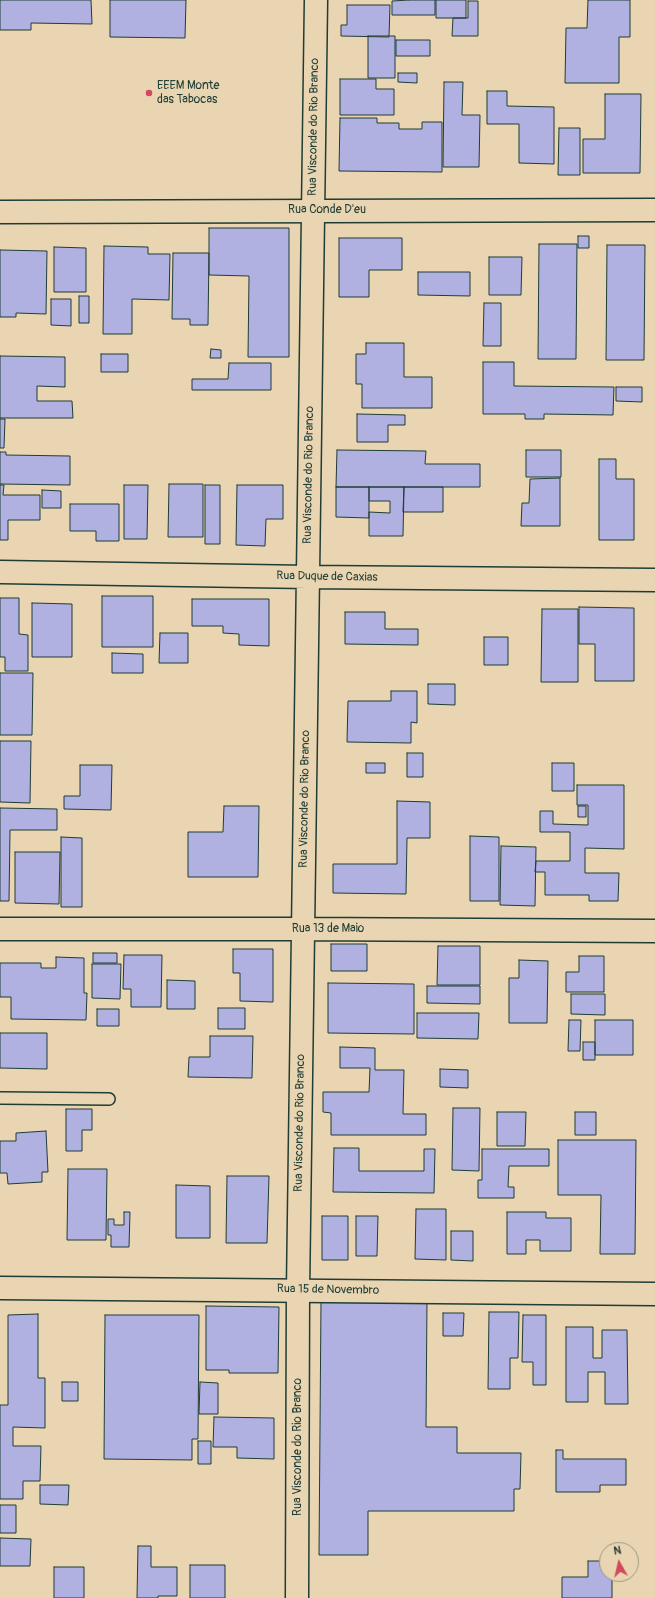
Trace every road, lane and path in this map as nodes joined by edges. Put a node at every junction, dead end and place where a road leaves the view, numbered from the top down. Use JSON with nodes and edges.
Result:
{"nodes":[{"id":1,"x":316,"y":0,"type":"edge"},
{"id":2,"x":313,"y":210,"type":"junction"},
{"id":3,"x":655,"y":210,"type":"edge"},
{"id":4,"x":0,"y":212,"type":"edge"},
{"id":5,"x":0,"y":572,"type":"edge"},
{"id":6,"x":308,"y":577,"type":"junction"},
{"id":7,"x":655,"y":580,"type":"edge"},
{"id":8,"x":0,"y":929,"type":"edge"},
{"id":9,"x":303,"y":929,"type":"junction"},
{"id":10,"x":655,"y":931,"type":"edge"},
{"id":11,"x":0,"y":1098,"type":"edge"},
{"id":12,"x":109,"y":1099,"type":"dead end"},
{"id":13,"x":0,"y":1288,"type":"edge"},
{"id":14,"x":298,"y":1290,"type":"junction"},
{"id":15,"x":655,"y":1294,"type":"edge"},
{"id":16,"x":297,"y":1598,"type":"edge"}],
"edges":[{"from":1,"to":2,"type":"street","name":"Rua Visconde do Rio Branco"},
{"from":2,"to":3,"type":"street","name":"Rua Conde D'eu"},
{"from":2,"to":4,"type":"street","name":"Rua Conde D'eu"},
{"from":2,"to":6,"type":"street","name":"Rua Visconde do Rio Branco"},
{"from":5,"to":6,"type":"street","name":"Rua Duque de Caxias"},
{"from":6,"to":7,"type":"street","name":"Rua Duque de Caxias"},
{"from":6,"to":9,"type":"street","name":"Rua Visconde do Rio Branco"},
{"from":8,"to":9,"type":"street","name":"Rua 13 de Maio"},
{"from":9,"to":10,"type":"street","name":"Rua 13 de Maio"},
{"from":9,"to":14,"type":"street","name":"Rua Visconde do Rio Branco"},
{"from":11,"to":12,"type":"lane"},
{"from":13,"to":14,"type":"street","name":"Rua 15 de Novembro"},
{"from":14,"to":15,"type":"street","name":"Rua 15 de Novembro"},
{"from":14,"to":16,"type":"street","name":"Rua Visconde do Rio Branco"}]}
